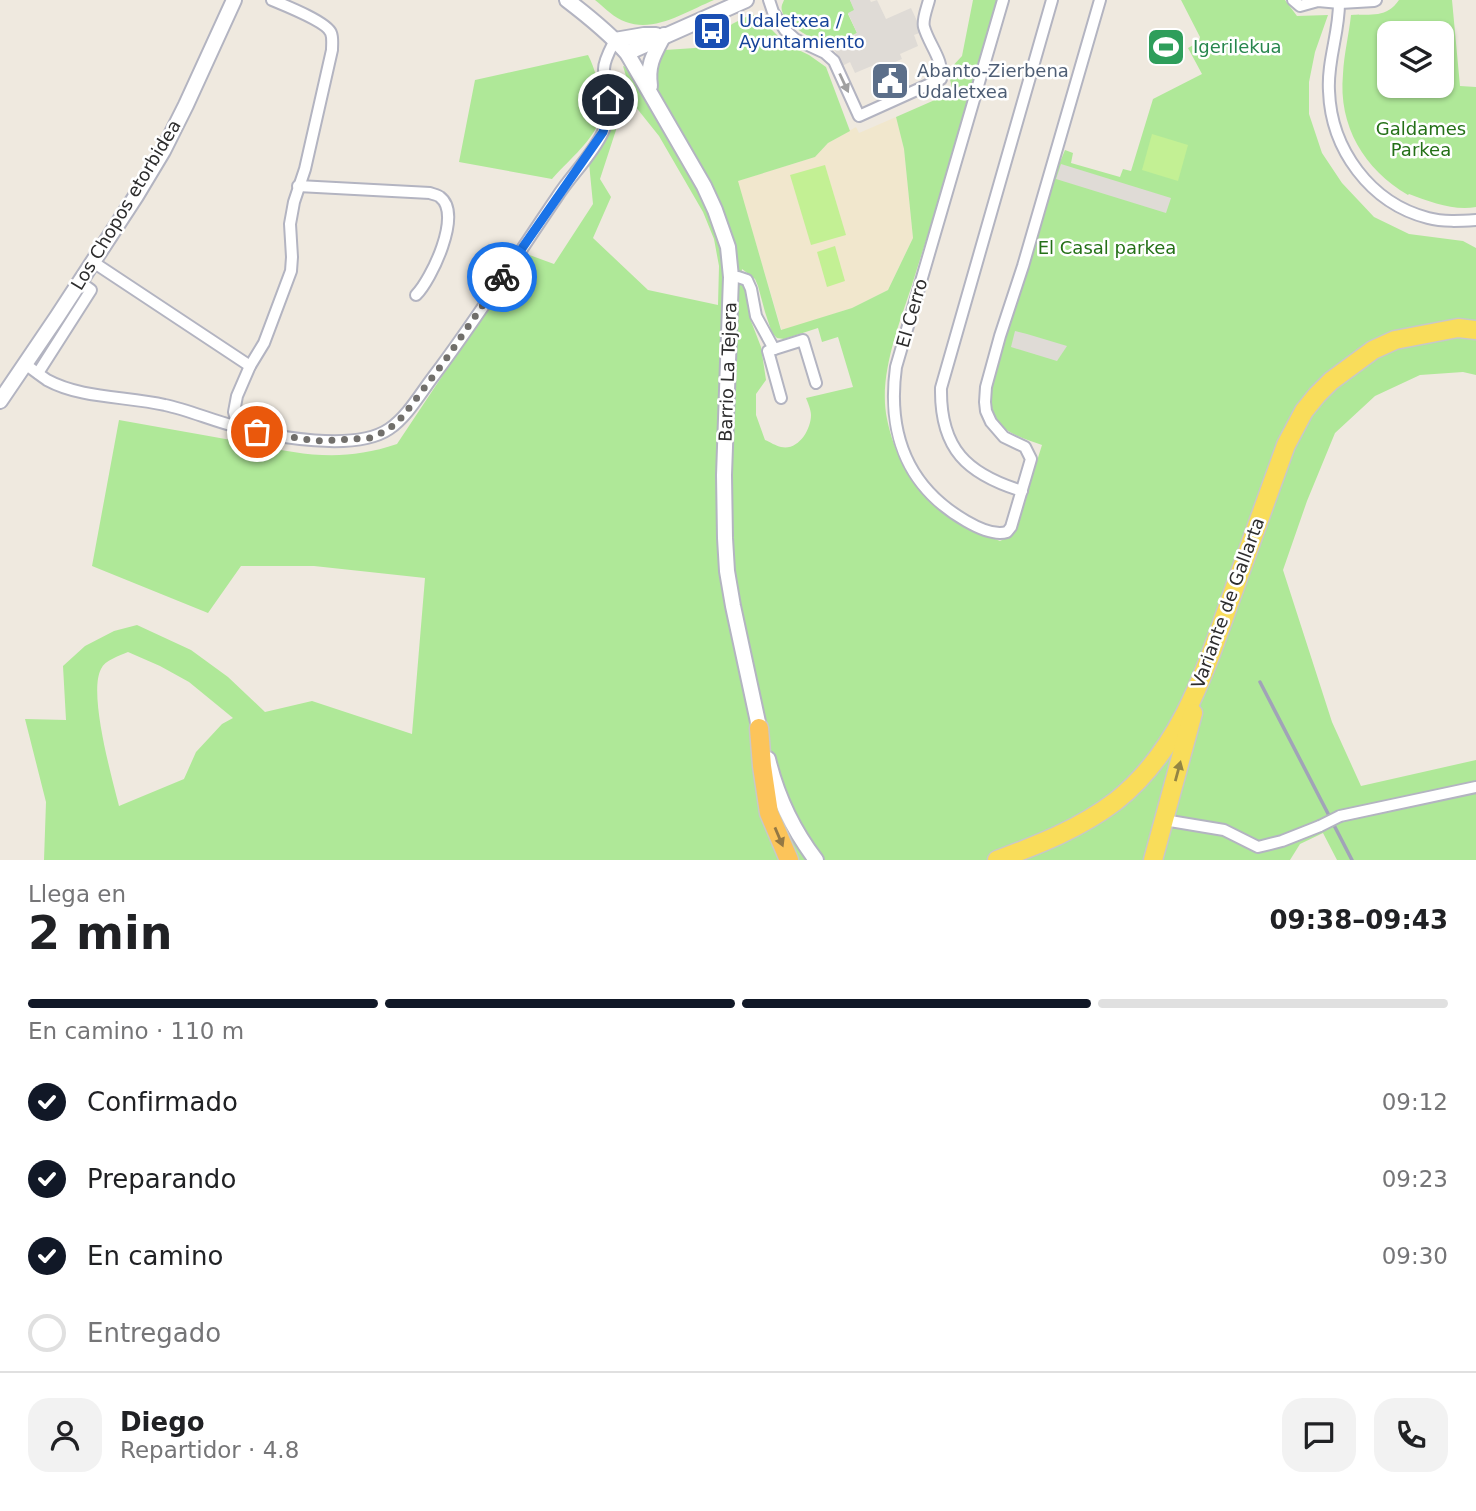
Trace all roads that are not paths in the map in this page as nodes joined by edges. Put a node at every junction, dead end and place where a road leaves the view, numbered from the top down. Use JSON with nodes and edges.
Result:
{"nodes":[{"id":1,"x":234,"y":0,"type":"edge"},
{"id":2,"x":272,"y":0,"type":"edge"},
{"id":3,"x":567,"y":0,"type":"edge"},
{"id":4,"x":746,"y":0,"type":"edge"},
{"id":5,"x":769,"y":0,"type":"edge"},
{"id":6,"x":929,"y":0,"type":"edge"},
{"id":7,"x":1003,"y":0,"type":"edge"},
{"id":8,"x":1052,"y":0,"type":"edge"},
{"id":9,"x":1100,"y":0,"type":"edge"},
{"id":10,"x":1293,"y":0,"type":"edge"},
{"id":11,"x":1376,"y":0,"type":"edge"},
{"id":12,"x":1339,"y":1,"type":"edge"},
{"id":13,"x":664,"y":35,"type":"junction"},
{"id":14,"x":615,"y":40,"type":"junction"},
{"id":15,"x":627,"y":52,"type":"junction"},
{"id":16,"x":650,"y":92,"type":"junction"},
{"id":17,"x":299,"y":186,"type":"junction"},
{"id":18,"x":1476,"y":220,"type":"edge"},
{"id":19,"x":93,"y":262,"type":"junction"},
{"id":20,"x":731,"y":277,"type":"junction"},
{"id":21,"x":80,"y":282,"type":"junction"},
{"id":22,"x":416,"y":295,"type":"dead end"},
{"id":23,"x":1476,"y":330,"type":"edge"},
{"id":24,"x":1435,"y":333,"type":"junction"},
{"id":25,"x":1476,"y":339,"type":"edge"},
{"id":26,"x":774,"y":349,"type":"junction"},
{"id":27,"x":25,"y":364,"type":"junction"},
{"id":28,"x":250,"y":366,"type":"junction"},
{"id":29,"x":38,"y":373,"type":"junction"},
{"id":30,"x":816,"y":383,"type":"dead end"},
{"id":31,"x":781,"y":398,"type":"dead end"},
{"id":32,"x":0,"y":401,"type":"edge"},
{"id":33,"x":238,"y":427,"type":"junction"},
{"id":34,"x":1022,"y":491,"type":"junction"},
{"id":35,"x":1203,"y":676,"type":"junction"},
{"id":36,"x":759,"y":729,"type":"junction"},
{"id":37,"x":1476,"y":787,"type":"edge"},
{"id":38,"x":1164,"y":820,"type":"junction"},
{"id":39,"x":789,"y":860,"type":"edge"},
{"id":40,"x":816,"y":860,"type":"edge"},
{"id":41,"x":997,"y":860,"type":"edge"},
{"id":42,"x":1153,"y":860,"type":"edge"}],
"edges":[{"from":1,"to":19,"type":"street","name":"Los Chopos etorbidea"},
{"from":2,"to":17,"type":"street"},
{"from":3,"to":14,"type":"street","name":"Barrio La Tejera"},
{"from":4,"to":13,"type":"street"},
{"from":5,"to":6,"type":"street","one_way":true},
{"from":7,"to":34,"type":"street","name":"El Cerro"},
{"from":8,"to":34,"type":"street"},
{"from":9,"to":34,"type":"street","name":"El Cerro"},
{"from":10,"to":12,"type":"street"},
{"from":11,"to":12,"type":"street"},
{"from":12,"to":18,"type":"street"},
{"from":13,"to":14,"type":"street"},
{"from":13,"to":15,"type":"street"},
{"from":13,"to":16,"type":"street"},
{"from":14,"to":15,"type":"street","name":"Barrio La Tejera"},
{"from":14,"to":33,"type":"street"},
{"from":15,"to":16,"type":"street","name":"Barrio La Tejera"},
{"from":16,"to":20,"type":"street","name":"Barrio La Tejera"},
{"from":17,"to":22,"type":"street"},
{"from":17,"to":28,"type":"street"},
{"from":19,"to":21,"type":"street","name":"Los Chopos etorbidea"},
{"from":19,"to":28,"type":"street"},
{"from":20,"to":26,"type":"street"},
{"from":20,"to":36,"type":"street","name":"Barrio La Tejera"},
{"from":21,"to":27,"type":"street","name":"Los Chopos etorbidea"},
{"from":21,"to":29,"type":"street"},
{"from":23,"to":24,"type":"main road","name":"Variante de Gallarta"},
{"from":24,"to":25,"type":"main road","name":"Variante de Gallarta"},
{"from":24,"to":35,"type":"main road","name":"Variante de Gallarta"},
{"from":26,"to":30,"type":"street"},
{"from":26,"to":31,"type":"street"},
{"from":27,"to":29,"type":"street"},
{"from":27,"to":32,"type":"street","name":"Los Chopos etorbidea"},
{"from":28,"to":33,"type":"street"},
{"from":29,"to":33,"type":"street"},
{"from":38,"to":35,"type":"main road","one_way":true},
{"from":35,"to":41,"type":"main road","name":"Variante de Gallarta"},
{"from":36,"to":39,"type":"highway","one_way":true},
{"from":36,"to":40,"type":"street","name":"Barrio La Tejera"},
{"from":37,"to":38,"type":"street","bridge":true},
{"from":38,"to":42,"type":"main road"}]}
